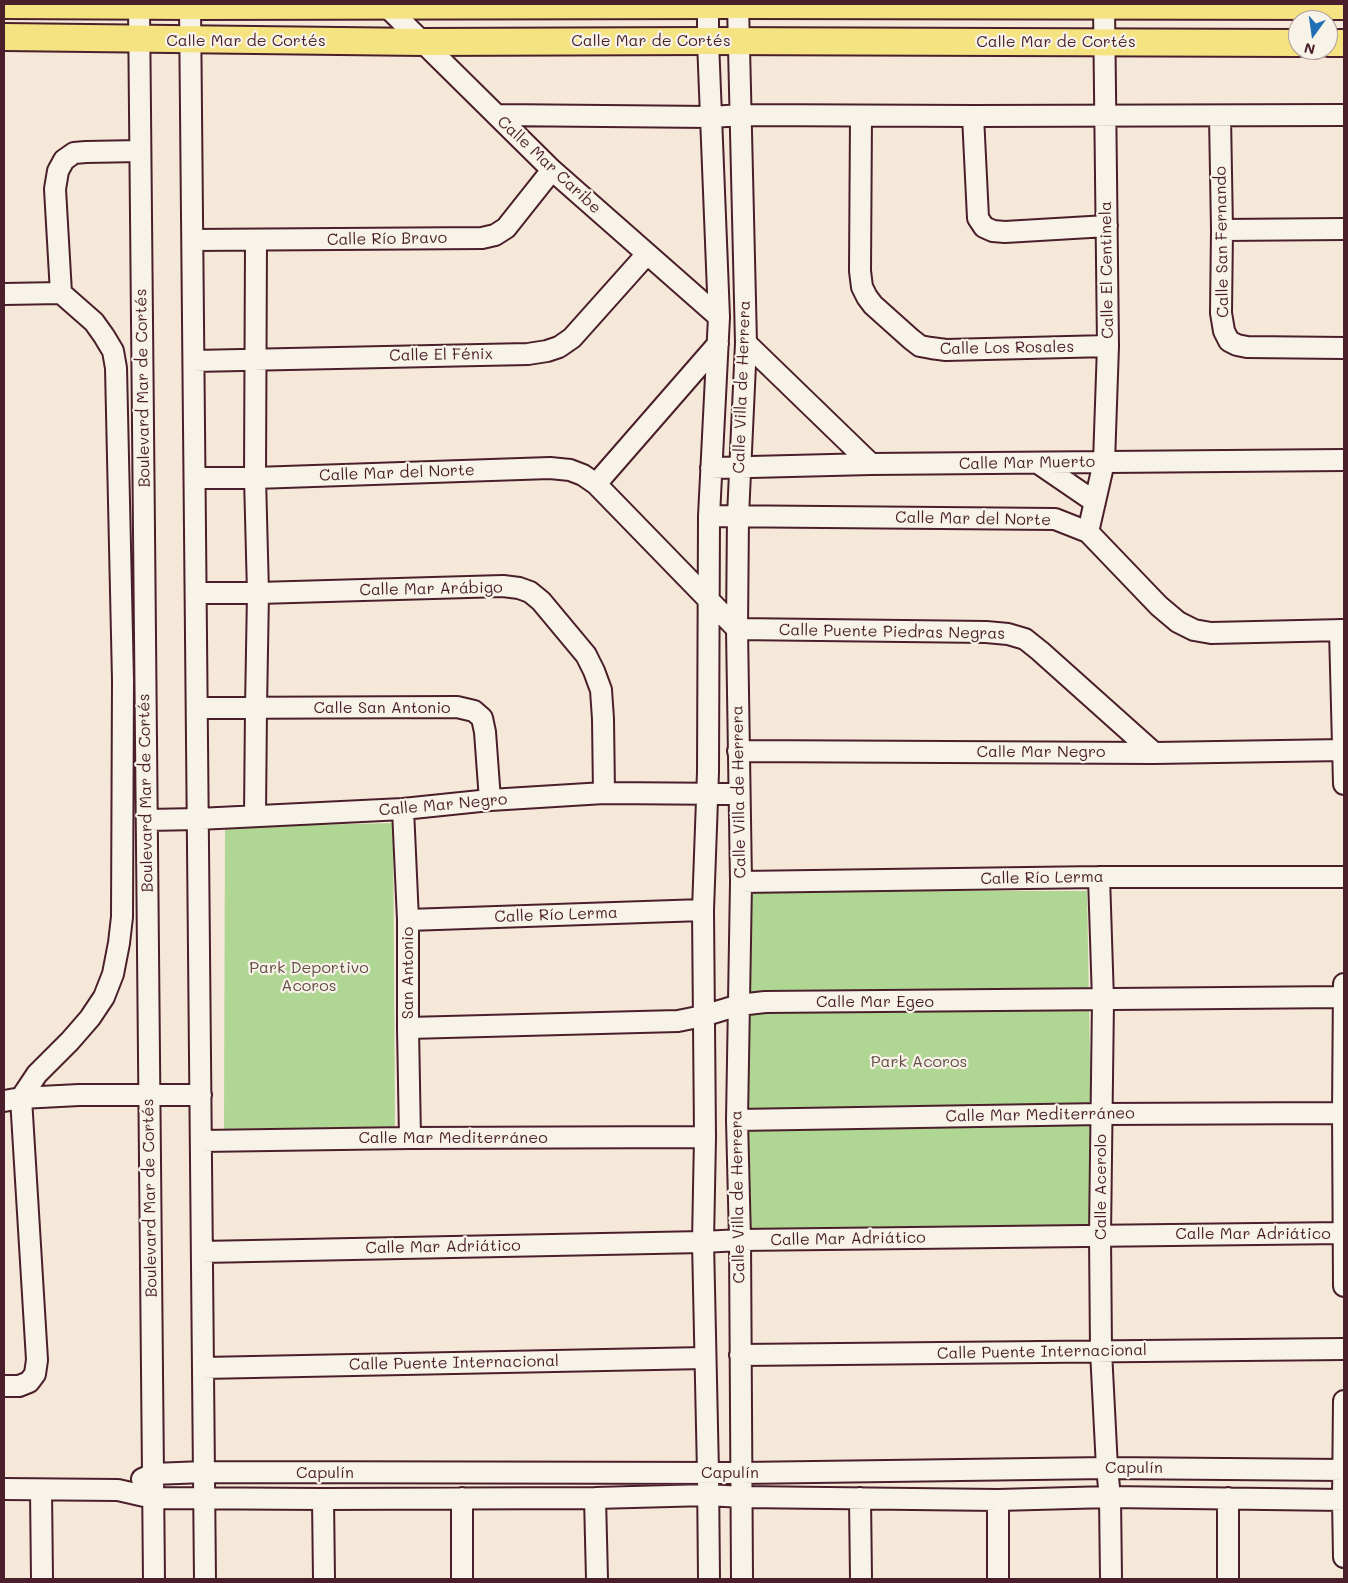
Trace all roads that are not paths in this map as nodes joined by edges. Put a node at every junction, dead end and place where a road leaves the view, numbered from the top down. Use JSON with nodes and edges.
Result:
{"nodes":[{"id":1,"x":738,"y":5,"type":"edge"},
{"id":2,"x":4,"y":6,"type":"edge"},
{"id":3,"x":139,"y":6,"type":"junction"},
{"id":4,"x":190,"y":6,"type":"junction"},
{"id":5,"x":386,"y":6,"type":"junction"},
{"id":6,"x":708,"y":6,"type":"junction"},
{"id":7,"x":1104,"y":6,"type":"junction"},
{"id":8,"x":1344,"y":6,"type":"edge"},
{"id":9,"x":4,"y":38,"type":"edge"},
{"id":10,"x":140,"y":40,"type":"junction"},
{"id":11,"x":191,"y":40,"type":"junction"},
{"id":12,"x":708,"y":40,"type":"junction"},
{"id":13,"x":739,"y":40,"type":"junction"},
{"id":14,"x":423,"y":42,"type":"junction"},
{"id":15,"x":1103,"y":43,"type":"junction"},
{"id":16,"x":1288,"y":43,"type":"edge"},
{"id":17,"x":497,"y":115,"type":"junction"},
{"id":18,"x":742,"y":115,"type":"junction"},
{"id":19,"x":1344,"y":115,"type":"edge"},
{"id":20,"x":861,"y":116,"type":"junction"},
{"id":21,"x":973,"y":116,"type":"junction"},
{"id":22,"x":1105,"y":116,"type":"junction"},
{"id":23,"x":1220,"y":116,"type":"junction"},
{"id":24,"x":711,"y":117,"type":"junction"},
{"id":25,"x":140,"y":152,"type":"junction"},
{"id":26,"x":552,"y":170,"type":"junction"},
{"id":27,"x":1107,"y":226,"type":"junction"},
{"id":28,"x":1344,"y":229,"type":"edge"},
{"id":29,"x":1222,"y":230,"type":"junction"},
{"id":30,"x":192,"y":240,"type":"junction"},
{"id":31,"x":256,"y":241,"type":"junction"},
{"id":32,"x":647,"y":254,"type":"junction"},
{"id":33,"x":61,"y":293,"type":"junction"},
{"id":34,"x":4,"y":294,"type":"edge"},
{"id":35,"x":719,"y":317,"type":"junction"},
{"id":36,"x":746,"y":343,"type":"junction"},
{"id":37,"x":718,"y":344,"type":"junction"},
{"id":38,"x":1108,"y":346,"type":"junction"},
{"id":39,"x":1344,"y":348,"type":"edge"},
{"id":40,"x":256,"y":359,"type":"junction"},
{"id":41,"x":194,"y":361,"type":"junction"},
{"id":42,"x":1344,"y":460,"type":"edge"},
{"id":43,"x":1104,"y":462,"type":"junction"},
{"id":44,"x":1038,"y":463,"type":"junction"},
{"id":45,"x":871,"y":464,"type":"junction"},
{"id":46,"x":740,"y":466,"type":"junction"},
{"id":47,"x":711,"y":468,"type":"junction"},
{"id":48,"x":195,"y":478,"type":"junction"},
{"id":49,"x":255,"y":478,"type":"junction"},
{"id":50,"x":596,"y":484,"type":"junction"},
{"id":51,"x":1095,"y":502,"type":"junction"},
{"id":52,"x":709,"y":516,"type":"junction"},
{"id":53,"x":738,"y":516,"type":"junction"},
{"id":54,"x":1088,"y":532,"type":"junction"},
{"id":55,"x":196,"y":593,"type":"junction"},
{"id":56,"x":258,"y":593,"type":"junction"},
{"id":57,"x":709,"y":600,"type":"junction"},
{"id":58,"x":737,"y":629,"type":"junction"},
{"id":59,"x":1342,"y":630,"type":"edge"},
{"id":60,"x":197,"y":708,"type":"junction"},
{"id":61,"x":256,"y":708,"type":"junction"},
{"id":62,"x":1344,"y":750,"type":"edge"},
{"id":63,"x":738,"y":751,"type":"junction"},
{"id":64,"x":1154,"y":753,"type":"junction"},
{"id":65,"x":1344,"y":784,"type":"edge"},
{"id":66,"x":604,"y":793,"type":"junction"},
{"id":67,"x":707,"y":794,"type":"junction"},
{"id":68,"x":739,"y":794,"type":"junction"},
{"id":69,"x":490,"y":800,"type":"junction"},
{"id":70,"x":404,"y":809,"type":"junction"},
{"id":71,"x":255,"y":816,"type":"junction"},
{"id":72,"x":198,"y":819,"type":"junction"},
{"id":73,"x":147,"y":820,"type":"junction"},
{"id":74,"x":1098,"y":877,"type":"junction"},
{"id":75,"x":1344,"y":877,"type":"edge"},
{"id":76,"x":740,"y":882,"type":"junction"},
{"id":77,"x":703,"y":910,"type":"junction"},
{"id":78,"x":408,"y":920,"type":"junction"},
{"id":79,"x":1344,"y":984,"type":"edge"},
{"id":80,"x":1344,"y":997,"type":"edge"},
{"id":81,"x":1103,"y":1000,"type":"junction"},
{"id":82,"x":739,"y":1005,"type":"junction"},
{"id":83,"x":703,"y":1016,"type":"junction"},
{"id":84,"x":408,"y":1028,"type":"junction"},
{"id":85,"x":149,"y":1095,"type":"junction"},
{"id":86,"x":201,"y":1095,"type":"junction"},
{"id":87,"x":12,"y":1099,"type":"edge"},
{"id":88,"x":1344,"y":1113,"type":"edge"},
{"id":89,"x":1101,"y":1114,"type":"junction"},
{"id":90,"x":737,"y":1120,"type":"junction"},
{"id":91,"x":705,"y":1136,"type":"junction"},
{"id":92,"x":410,"y":1138,"type":"junction"},
{"id":93,"x":201,"y":1141,"type":"junction"},
{"id":94,"x":1344,"y":1233,"type":"edge"},
{"id":95,"x":1100,"y":1235,"type":"junction"},
{"id":96,"x":740,"y":1240,"type":"junction"},
{"id":97,"x":703,"y":1242,"type":"junction"},
{"id":98,"x":202,"y":1252,"type":"junction"},
{"id":99,"x":1344,"y":1286,"type":"edge"},
{"id":100,"x":1344,"y":1349,"type":"edge"},
{"id":101,"x":1101,"y":1351,"type":"junction"},
{"id":102,"x":740,"y":1355,"type":"junction"},
{"id":103,"x":705,"y":1358,"type":"junction"},
{"id":104,"x":203,"y":1368,"type":"junction"},
{"id":105,"x":4,"y":1386,"type":"edge"},
{"id":106,"x":1344,"y":1401,"type":"edge"},
{"id":107,"x":1106,"y":1468,"type":"junction"},
{"id":108,"x":1344,"y":1470,"type":"edge"},
{"id":109,"x":204,"y":1472,"type":"junction"},
{"id":110,"x":708,"y":1473,"type":"junction"},
{"id":111,"x":741,"y":1473,"type":"junction"},
{"id":112,"x":153,"y":1474,"type":"junction"},
{"id":113,"x":4,"y":1489,"type":"edge"},
{"id":114,"x":41,"y":1490,"type":"junction"},
{"id":115,"x":118,"y":1490,"type":"junction"},
{"id":116,"x":708,"y":1495,"type":"junction"},
{"id":117,"x":204,"y":1497,"type":"junction"},
{"id":118,"x":742,"y":1497,"type":"junction"},
{"id":119,"x":1110,"y":1497,"type":"junction"},
{"id":120,"x":153,"y":1498,"type":"junction"},
{"id":121,"x":462,"y":1498,"type":"junction"},
{"id":122,"x":595,"y":1498,"type":"junction"},
{"id":123,"x":860,"y":1498,"type":"junction"},
{"id":124,"x":1228,"y":1498,"type":"junction"},
{"id":125,"x":323,"y":1499,"type":"junction"},
{"id":126,"x":998,"y":1500,"type":"junction"},
{"id":127,"x":1344,"y":1500,"type":"edge"},
{"id":128,"x":1344,"y":1557,"type":"edge"},
{"id":129,"x":42,"y":1579,"type":"edge"},
{"id":130,"x":154,"y":1579,"type":"edge"},
{"id":131,"x":205,"y":1579,"type":"edge"},
{"id":132,"x":324,"y":1579,"type":"edge"},
{"id":133,"x":462,"y":1579,"type":"edge"},
{"id":134,"x":597,"y":1579,"type":"edge"},
{"id":135,"x":709,"y":1579,"type":"edge"},
{"id":136,"x":742,"y":1579,"type":"edge"},
{"id":137,"x":861,"y":1579,"type":"edge"},
{"id":138,"x":998,"y":1579,"type":"edge"},
{"id":139,"x":1111,"y":1579,"type":"edge"},
{"id":140,"x":1228,"y":1579,"type":"edge"}],
"edges":[{"from":1,"to":6,"type":"main road"},
{"from":1,"to":7,"type":"main road"},
{"from":1,"to":13,"type":"street","name":"Calle Villa de Herrera"},
{"from":2,"to":3,"type":"main road"},
{"from":3,"to":4,"type":"main road"},
{"from":3,"to":10,"type":"street","name":"Boulevard Mar de Cortés"},
{"from":4,"to":5,"type":"main road"},
{"from":4,"to":11,"type":"street"},
{"from":5,"to":6,"type":"main road"},
{"from":5,"to":14,"type":"street","name":"Calle Mar Caribe"},
{"from":6,"to":12,"type":"street","name":"Calle Villa de Herrera"},
{"from":7,"to":8,"type":"main road"},
{"from":7,"to":15,"type":"street","name":"Calle El Centinela"},
{"from":9,"to":10,"type":"main road","name":"Calle Mar de Cortés"},
{"from":10,"to":11,"type":"main road","name":"Calle Mar de Cortés"},
{"from":10,"to":25,"type":"street","name":"Boulevard Mar de Cortés"},
{"from":11,"to":14,"type":"main road","name":"Calle Mar de Cortés"},
{"from":11,"to":30,"type":"street"},
{"from":12,"to":13,"type":"main road","name":"Calle Mar de Cortés"},
{"from":12,"to":14,"type":"main road","name":"Calle Mar de Cortés"},
{"from":12,"to":24,"type":"street","name":"Calle Villa de Herrera"},
{"from":13,"to":15,"type":"main road","name":"Calle Mar de Cortés"},
{"from":13,"to":18,"type":"street","name":"Calle Villa de Herrera"},
{"from":14,"to":17,"type":"street","name":"Calle Mar Caribe"},
{"from":15,"to":16,"type":"main road","name":"Calle Mar de Cortés"},
{"from":15,"to":22,"type":"street","name":"Calle El Centinela"},
{"from":17,"to":24,"type":"street"},
{"from":17,"to":26,"type":"street","name":"Calle Mar Caribe"},
{"from":18,"to":20,"type":"street"},
{"from":18,"to":24,"type":"street"},
{"from":18,"to":36,"type":"street","name":"Calle Villa de Herrera"},
{"from":19,"to":23,"type":"street"},
{"from":20,"to":21,"type":"street"},
{"from":20,"to":38,"type":"street","name":"Calle Los Rosales"},
{"from":21,"to":22,"type":"street"},
{"from":21,"to":27,"type":"street"},
{"from":22,"to":23,"type":"street"},
{"from":22,"to":27,"type":"street","name":"Calle El Centinela"},
{"from":23,"to":29,"type":"street","name":"Calle San Fernando"},
{"from":24,"to":35,"type":"street","name":"Calle Villa de Herrera"},
{"from":25,"to":33,"type":"street"},
{"from":25,"to":73,"type":"street","name":"Boulevard Mar de Cortés"},
{"from":26,"to":31,"type":"street","name":"Calle Río Bravo"},
{"from":26,"to":32,"type":"street","name":"Calle Mar Caribe"},
{"from":27,"to":38,"type":"street","name":"Calle El Centinela"},
{"from":28,"to":29,"type":"street"},
{"from":29,"to":39,"type":"street","name":"Calle San Fernando"},
{"from":30,"to":31,"type":"street","name":"Calle Río Bravo"},
{"from":30,"to":41,"type":"street"},
{"from":31,"to":40,"type":"street"},
{"from":32,"to":35,"type":"street","name":"Calle Mar Caribe"},
{"from":32,"to":40,"type":"street","name":"Calle El Fénix"},
{"from":33,"to":34,"type":"street"},
{"from":33,"to":87,"type":"street"},
{"from":35,"to":37,"type":"street","name":"Calle Villa de Herrera"},
{"from":36,"to":45,"type":"street"},
{"from":36,"to":46,"type":"street","name":"Calle Villa de Herrera"},
{"from":37,"to":47,"type":"street","name":"Calle Villa de Herrera"},
{"from":37,"to":50,"type":"street"},
{"from":38,"to":43,"type":"street","name":"Calle El Centinela"},
{"from":40,"to":41,"type":"street","name":"Calle El Fénix"},
{"from":40,"to":49,"type":"street"},
{"from":41,"to":48,"type":"street"},
{"from":42,"to":43,"type":"street","name":"Calle Mar Muerto"},
{"from":43,"to":44,"type":"street","name":"Calle Mar Muerto"},
{"from":43,"to":51,"type":"street","name":"Calle El Centinela"},
{"from":44,"to":45,"type":"street","name":"Calle Mar Muerto"},
{"from":44,"to":51,"type":"street"},
{"from":45,"to":46,"type":"street","name":"Calle Mar Muerto"},
{"from":46,"to":47,"type":"street","name":"Calle Mar Muerto"},
{"from":46,"to":53,"type":"street","name":"Calle Villa de Herrera"},
{"from":47,"to":52,"type":"street","name":"Calle Villa de Herrera"},
{"from":48,"to":49,"type":"street","name":"Calle Mar del Norte"},
{"from":48,"to":55,"type":"street"},
{"from":49,"to":50,"type":"street","name":"Calle Mar del Norte"},
{"from":49,"to":56,"type":"street"},
{"from":50,"to":57,"type":"street","name":"Calle Mar del Norte"},
{"from":51,"to":54,"type":"street","name":"Calle El Centinela"},
{"from":52,"to":53,"type":"street","name":"Calle Mar del Norte"},
{"from":52,"to":57,"type":"street","name":"Calle Villa de Herrera"},
{"from":53,"to":54,"type":"street","name":"Calle Mar del Norte"},
{"from":53,"to":58,"type":"street","name":"Calle Villa de Herrera"},
{"from":54,"to":59,"type":"street","name":"Calle Mar del Norte"},
{"from":55,"to":56,"type":"street","name":"Calle Mar Arábigo"},
{"from":55,"to":60,"type":"street"},
{"from":56,"to":61,"type":"street"},
{"from":56,"to":66,"type":"street","name":"Calle Mar Arábigo"},
{"from":57,"to":58,"type":"street","name":"Calle Mar del Norte"},
{"from":57,"to":67,"type":"street","name":"Calle Villa de Herrera"},
{"from":58,"to":63,"type":"street","name":"Calle Villa de Herrera"},
{"from":58,"to":64,"type":"street","name":"Calle Puente Piedras Negras"},
{"from":59,"to":62,"type":"street"},
{"from":60,"to":61,"type":"street","name":"Calle San Antonio"},
{"from":60,"to":72,"type":"street"},
{"from":61,"to":69,"type":"street","name":"Calle San Antonio"},
{"from":61,"to":71,"type":"street"},
{"from":62,"to":64,"type":"street","name":"Calle Mar Negro"},
{"from":62,"to":65,"type":"street"},
{"from":63,"to":64,"type":"street","name":"Calle Mar Negro"},
{"from":63,"to":68,"type":"street","name":"Calle Villa de Herrera"},
{"from":66,"to":67,"type":"street","name":"Calle Mar Negro"},
{"from":66,"to":69,"type":"street","name":"Calle Mar Negro"},
{"from":67,"to":68,"type":"street","name":"Calle Mar Negro"},
{"from":67,"to":77,"type":"street","name":"Calle Villa de Herrera"},
{"from":68,"to":76,"type":"street","name":"Calle Villa de Herrera"},
{"from":69,"to":70,"type":"street","name":"Calle Mar Negro"},
{"from":70,"to":71,"type":"street","name":"Calle Mar Negro"},
{"from":70,"to":78,"type":"street","name":"San Antonio"},
{"from":71,"to":72,"type":"street","name":"Calle Mar Negro"},
{"from":72,"to":73,"type":"street","name":"Calle Mar Negro"},
{"from":72,"to":86,"type":"street"},
{"from":73,"to":85,"type":"street","name":"Boulevard Mar de Cortés"},
{"from":74,"to":75,"type":"street","name":"Calle Río Lerma"},
{"from":74,"to":76,"type":"street","name":"Calle Río Lerma"},
{"from":74,"to":81,"type":"street","name":"Calle Acerolo"},
{"from":76,"to":82,"type":"street","name":"Calle Villa de Herrera"},
{"from":77,"to":78,"type":"street","name":"Calle Río Lerma"},
{"from":77,"to":83,"type":"street","name":"Calle Villa de Herrera"},
{"from":78,"to":84,"type":"street","name":"San Antonio"},
{"from":79,"to":80,"type":"street"},
{"from":80,"to":81,"type":"street","name":"Calle Mar Egeo"},
{"from":80,"to":88,"type":"street"},
{"from":81,"to":82,"type":"street","name":"Calle Mar Egeo"},
{"from":81,"to":89,"type":"street","name":"Calle Acerolo"},
{"from":82,"to":83,"type":"street","name":"Calle Mar Egeo"},
{"from":82,"to":90,"type":"street","name":"Calle Villa de Herrera"},
{"from":83,"to":84,"type":"street","name":"Calle Mar Egeo"},
{"from":83,"to":91,"type":"street","name":"Calle Villa de Herrera"},
{"from":84,"to":92,"type":"street","name":"San Antonio"},
{"from":85,"to":86,"type":"street"},
{"from":85,"to":87,"type":"street"},
{"from":85,"to":112,"type":"street","name":"Boulevard Mar de Cortés"},
{"from":86,"to":93,"type":"street"},
{"from":87,"to":105,"type":"street"},
{"from":88,"to":89,"type":"street","name":"Calle Mar Mediterráneo"},
{"from":88,"to":94,"type":"street"},
{"from":89,"to":90,"type":"street","name":"Calle Mar Mediterráneo"},
{"from":89,"to":95,"type":"street","name":"Calle Acerolo"},
{"from":90,"to":96,"type":"street","name":"Calle Villa de Herrera"},
{"from":91,"to":92,"type":"street","name":"Calle Mar Mediterráneo"},
{"from":91,"to":97,"type":"street","name":"Calle Villa de Herrera"},
{"from":92,"to":93,"type":"street","name":"Calle Mar Mediterráneo"},
{"from":93,"to":98,"type":"street"},
{"from":94,"to":95,"type":"street","name":"Calle Mar Adriático"},
{"from":94,"to":99,"type":"street"},
{"from":95,"to":96,"type":"street","name":"Calle Mar Adriático"},
{"from":95,"to":101,"type":"street","name":"Calle Acerolo"},
{"from":96,"to":97,"type":"street","name":"Calle Mar Adriático"},
{"from":96,"to":102,"type":"street","name":"Calle Villa de Herrera"},
{"from":97,"to":98,"type":"street","name":"Calle Mar Adriático"},
{"from":97,"to":103,"type":"street","name":"Calle Villa de Herrera"},
{"from":98,"to":104,"type":"street"},
{"from":100,"to":101,"type":"street","name":"Calle Puente Internacional"},
{"from":101,"to":102,"type":"street","name":"Calle Puente Internacional"},
{"from":101,"to":107,"type":"street","name":"Calle Acerolo"},
{"from":102,"to":111,"type":"street","name":"Calle Villa de Herrera"},
{"from":103,"to":104,"type":"street","name":"Calle Puente Internacional"},
{"from":103,"to":110,"type":"street","name":"Calle Villa de Herrera"},
{"from":104,"to":109,"type":"street"},
{"from":106,"to":108,"type":"street"},
{"from":107,"to":108,"type":"street","name":"Capulín"},
{"from":107,"to":111,"type":"street","name":"Capulín"},
{"from":107,"to":119,"type":"street","name":"Calle Acerolo"},
{"from":108,"to":127,"type":"street"},
{"from":109,"to":110,"type":"street","name":"Capulín"},
{"from":109,"to":112,"type":"street","name":"Capulín"},
{"from":109,"to":117,"type":"street"},
{"from":110,"to":111,"type":"street","name":"Capulín"},
{"from":110,"to":116,"type":"street","name":"Calle Villa de Herrera"},
{"from":111,"to":118,"type":"street","name":"Calle Villa de Herrera"},
{"from":112,"to":115,"type":"street","name":"Capulín"},
{"from":112,"to":120,"type":"street","name":"Boulevard Mar de Cortés"},
{"from":113,"to":114,"type":"street","name":"Capulín"},
{"from":114,"to":115,"type":"street","name":"Capulín"},
{"from":114,"to":129,"type":"street"},
{"from":115,"to":120,"type":"street","name":"Capulín"},
{"from":116,"to":118,"type":"street","name":"Capulín"},
{"from":116,"to":122,"type":"street","name":"Capulín"},
{"from":116,"to":135,"type":"street","name":"Calle Villa de Herrera"},
{"from":117,"to":120,"type":"street","name":"Capulín"},
{"from":117,"to":125,"type":"street","name":"Capulín"},
{"from":117,"to":131,"type":"street"},
{"from":118,"to":123,"type":"street","name":"Capulín"},
{"from":118,"to":136,"type":"street","name":"Calle Villa de Herrera"},
{"from":119,"to":124,"type":"street","name":"Capulín"},
{"from":119,"to":126,"type":"street","name":"Capulín"},
{"from":119,"to":139,"type":"street"},
{"from":120,"to":130,"type":"street","name":"Boulevard Mar de Cortés"},
{"from":121,"to":122,"type":"street","name":"Capulín"},
{"from":121,"to":125,"type":"street","name":"Capulín"},
{"from":121,"to":133,"type":"street"},
{"from":122,"to":134,"type":"street"},
{"from":123,"to":126,"type":"street","name":"Capulín"},
{"from":123,"to":137,"type":"street"},
{"from":124,"to":127,"type":"street","name":"Capulín"},
{"from":124,"to":140,"type":"street"},
{"from":125,"to":132,"type":"street"},
{"from":126,"to":138,"type":"street"},
{"from":127,"to":128,"type":"street"}]}
